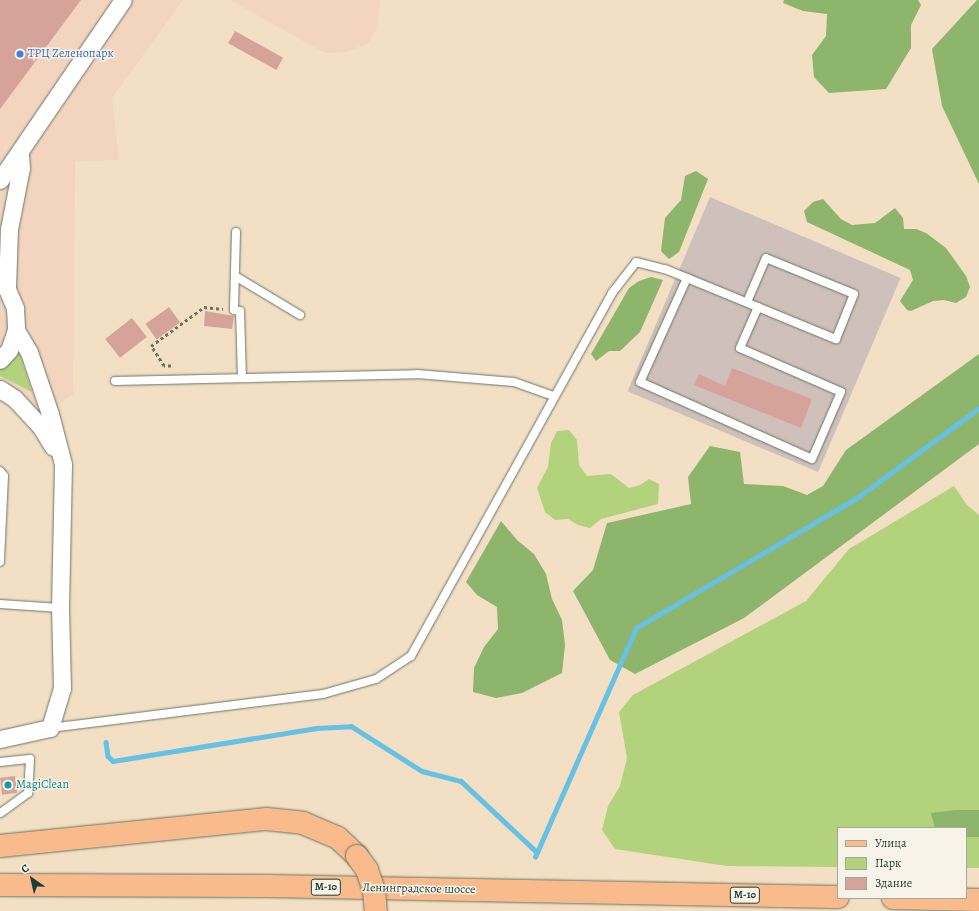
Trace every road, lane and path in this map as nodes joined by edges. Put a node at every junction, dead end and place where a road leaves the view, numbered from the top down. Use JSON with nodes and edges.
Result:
{"nodes":[{"id":1,"x":123,"y":0,"type":"edge"},
{"id":2,"x":20,"y":153,"type":"junction"},
{"id":3,"x":0,"y":180,"type":"edge"},
{"id":4,"x":236,"y":232,"type":"dead end"},
{"id":5,"x":235,"y":276,"type":"junction"},
{"id":6,"x":687,"y":278,"type":"junction"},
{"id":7,"x":3,"y":285,"type":"edge"},
{"id":8,"x":747,"y":302,"type":"junction"},
{"id":9,"x":758,"y":307,"type":"junction"},
{"id":10,"x":234,"y":310,"type":"junction"},
{"id":11,"x":300,"y":315,"type":"dead end"},
{"id":12,"x":16,"y":330,"type":"junction"},
{"id":13,"x":0,"y":360,"type":"edge"},
{"id":14,"x":171,"y":366,"type":"dead end"},
{"id":15,"x":242,"y":378,"type":"junction"},
{"id":16,"x":115,"y":381,"type":"dead end"},
{"id":17,"x":0,"y":389,"type":"edge"},
{"id":18,"x":553,"y":396,"type":"junction"},
{"id":19,"x":63,"y":464,"type":"junction"},
{"id":20,"x":0,"y":471,"type":"edge"},
{"id":21,"x":0,"y":562,"type":"edge"},
{"id":22,"x":0,"y":604,"type":"edge"},
{"id":23,"x":60,"y":608,"type":"junction"},
{"id":24,"x":50,"y":728,"type":"junction"},
{"id":25,"x":0,"y":739,"type":"edge"},
{"id":26,"x":0,"y":762,"type":"edge"},
{"id":27,"x":0,"y":813,"type":"edge"},
{"id":28,"x":0,"y":846,"type":"edge"},
{"id":29,"x":0,"y":885,"type":"edge"},
{"id":30,"x":837,"y":897,"type":"edge"},
{"id":31,"x":936,"y":899,"type":"edge"},
{"id":32,"x":979,"y":900,"type":"edge"},
{"id":33,"x":376,"y":911,"type":"edge"}],
"edges":[{"from":1,"to":2,"type":"street"},
{"from":2,"to":3,"type":"street"},
{"from":2,"to":7,"type":"street"},
{"from":4,"to":5,"type":"lane"},
{"from":5,"to":10,"type":"lane"},
{"from":5,"to":11,"type":"lane"},
{"from":6,"to":8,"type":"lane"},
{"from":6,"to":9,"type":"lane"},
{"from":6,"to":18,"type":"lane"},
{"from":7,"to":12,"type":"street"},
{"from":8,"to":9,"type":"lane"},
{"from":8,"to":9,"type":"lane"},
{"from":10,"to":14,"type":"path"},
{"from":10,"to":15,"type":"lane"},
{"from":12,"to":13,"type":"street"},
{"from":12,"to":19,"type":"street"},
{"from":15,"to":16,"type":"lane"},
{"from":15,"to":18,"type":"lane"},
{"from":17,"to":19,"type":"street"},
{"from":18,"to":24,"type":"lane"},
{"from":19,"to":23,"type":"street"},
{"from":20,"to":21,"type":"lane"},
{"from":22,"to":23,"type":"lane"},
{"from":23,"to":24,"type":"street"},
{"from":24,"to":25,"type":"street"},
{"from":26,"to":27,"type":"lane"},
{"from":28,"to":33,"type":"main road","bridge":true},
{"from":29,"to":30,"type":"main road","name":"Ленинградское шоссе","number":"М-10"},
{"from":31,"to":32,"type":"main road"}]}
